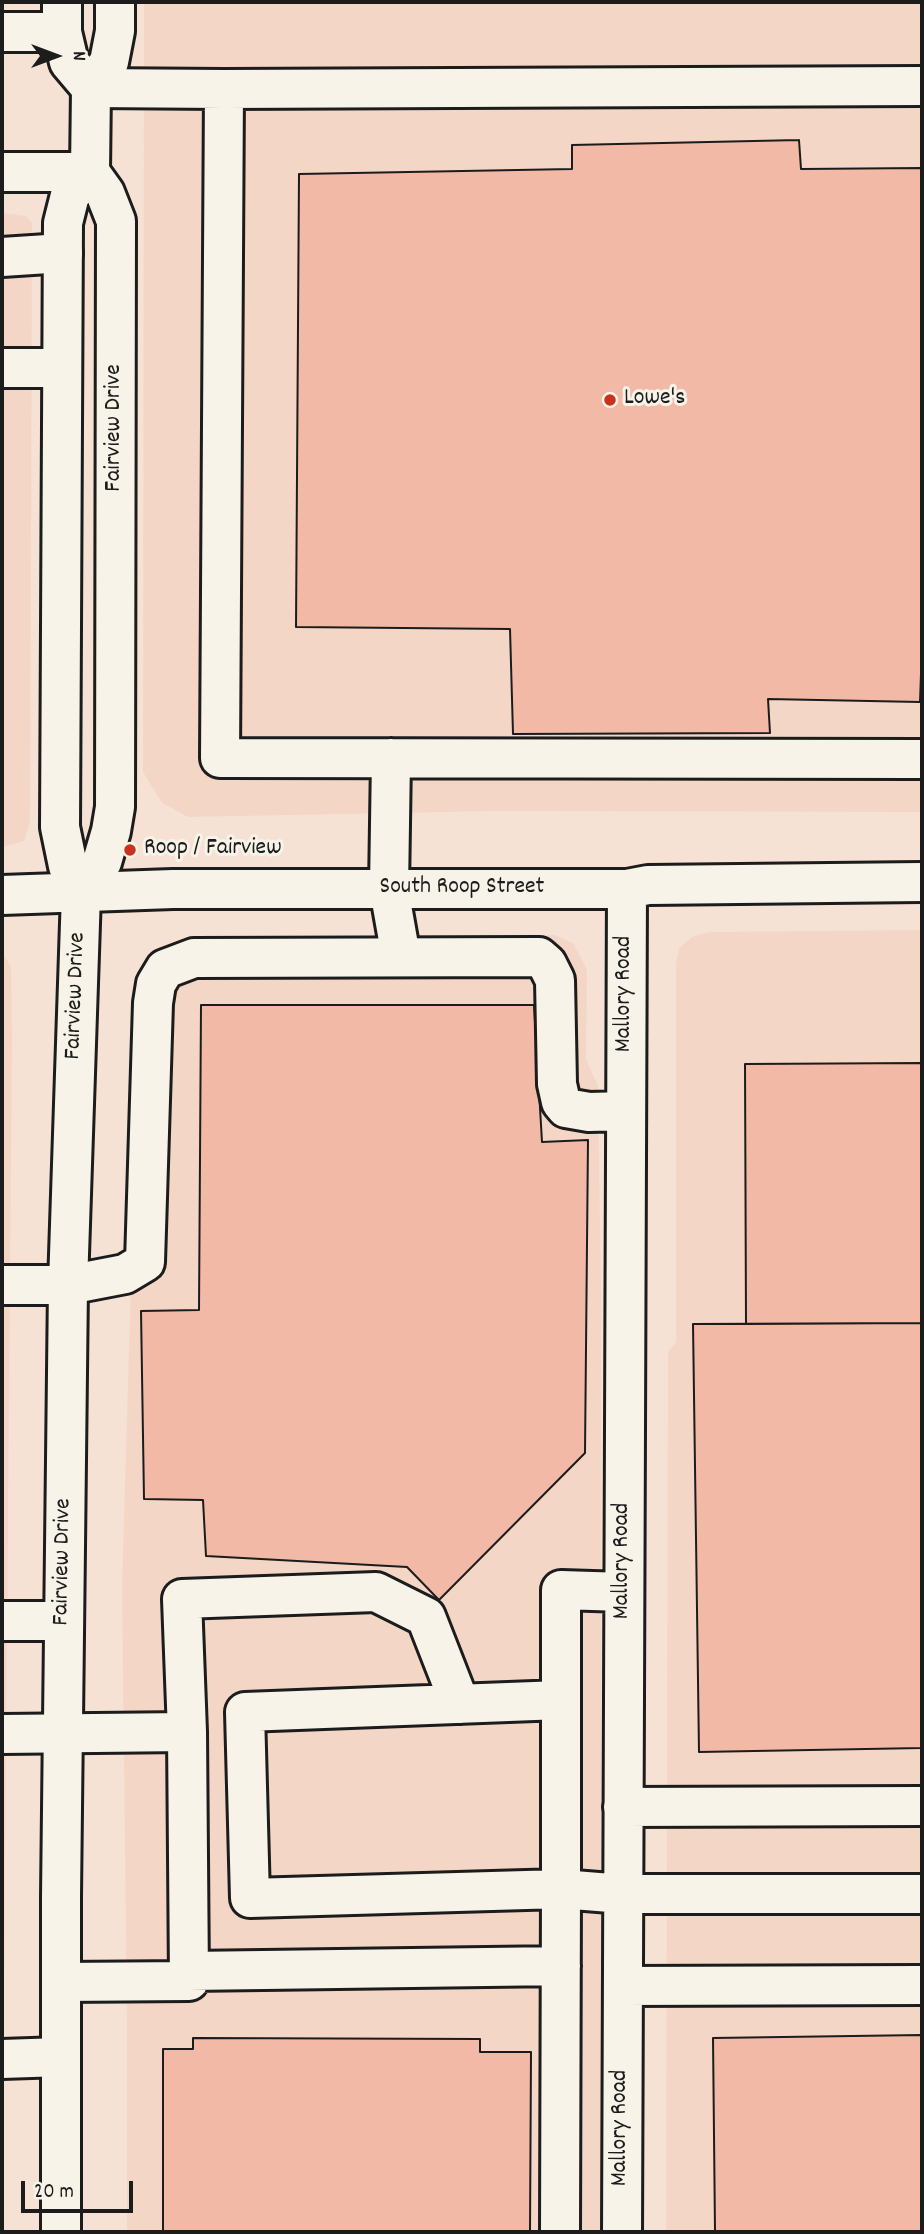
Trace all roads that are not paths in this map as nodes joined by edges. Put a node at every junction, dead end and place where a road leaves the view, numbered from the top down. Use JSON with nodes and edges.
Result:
{"nodes":[{"id":1,"x":115,"y":2,"type":"edge"},
{"id":2,"x":62,"y":17,"type":"edge"},
{"id":3,"x":2,"y":32,"type":"edge"},
{"id":4,"x":922,"y":86,"type":"edge"},
{"id":5,"x":91,"y":88,"type":"junction"},
{"id":6,"x":224,"y":89,"type":"junction"},
{"id":7,"x":2,"y":172,"type":"edge"},
{"id":8,"x":90,"y":172,"type":"junction"},
{"id":9,"x":63,"y":253,"type":"junction"},
{"id":10,"x":2,"y":257,"type":"edge"},
{"id":11,"x":2,"y":368,"type":"edge"},
{"id":12,"x":61,"y":368,"type":"junction"},
{"id":13,"x":391,"y":758,"type":"junction"},
{"id":14,"x":922,"y":759,"type":"edge"},
{"id":15,"x":922,"y":882,"type":"edge"},
{"id":16,"x":389,"y":889,"type":"junction"},
{"id":17,"x":626,"y":889,"type":"junction"},
{"id":18,"x":81,"y":893,"type":"junction"},
{"id":19,"x":2,"y":895,"type":"edge"},
{"id":20,"x":401,"y":957,"type":"junction"},
{"id":21,"x":626,"y":1111,"type":"junction"},
{"id":22,"x":2,"y":1285,"type":"edge"},
{"id":23,"x":68,"y":1285,"type":"junction"},
{"id":24,"x":624,"y":1592,"type":"junction"},
{"id":25,"x":2,"y":1621,"type":"edge"},
{"id":26,"x":63,"y":1621,"type":"junction"},
{"id":27,"x":562,"y":1700,"type":"junction"},
{"id":28,"x":460,"y":1704,"type":"junction"},
{"id":29,"x":187,"y":1732,"type":"junction"},
{"id":30,"x":63,"y":1733,"type":"junction"},
{"id":31,"x":2,"y":1734,"type":"edge"},
{"id":32,"x":624,"y":1807,"type":"junction"},
{"id":33,"x":922,"y":1807,"type":"edge"},
{"id":34,"x":562,"y":1888,"type":"junction"},
{"id":35,"x":624,"y":1894,"type":"junction"},
{"id":36,"x":922,"y":1894,"type":"edge"},
{"id":37,"x":562,"y":1966,"type":"junction"},
{"id":38,"x":189,"y":1971,"type":"junction"},
{"id":39,"x":61,"y":1982,"type":"junction"},
{"id":40,"x":922,"y":1985,"type":"edge"},
{"id":41,"x":623,"y":1986,"type":"junction"},
{"id":42,"x":61,"y":2057,"type":"junction"},
{"id":43,"x":2,"y":2059,"type":"edge"},
{"id":44,"x":61,"y":2232,"type":"edge"},
{"id":45,"x":560,"y":2232,"type":"edge"},
{"id":46,"x":622,"y":2232,"type":"edge"}],
"edges":[{"from":1,"to":5,"type":"main road"},
{"from":2,"to":3,"type":"main road"},
{"from":2,"to":5,"type":"main road"},
{"from":4,"to":6,"type":"main road"},
{"from":5,"to":6,"type":"main road"},
{"from":5,"to":8,"type":"main road"},
{"from":6,"to":13,"type":"main road"},
{"from":7,"to":8,"type":"main road"},
{"from":8,"to":9,"type":"main road","name":"Fairview Drive"},
{"from":8,"to":18,"type":"main road","name":"Fairview Drive"},
{"from":9,"to":10,"type":"main road"},
{"from":9,"to":12,"type":"main road","name":"Fairview Drive"},
{"from":11,"to":12,"type":"main road"},
{"from":12,"to":18,"type":"main road","name":"Fairview Drive"},
{"from":13,"to":14,"type":"main road"},
{"from":13,"to":16,"type":"main road"},
{"from":15,"to":17,"type":"main road","name":"South Roop Street"},
{"from":16,"to":17,"type":"main road","name":"South Roop Street"},
{"from":16,"to":18,"type":"main road","name":"South Roop Street"},
{"from":16,"to":20,"type":"main road"},
{"from":17,"to":21,"type":"main road","name":"Mallory Road"},
{"from":18,"to":19,"type":"main road","name":"South Roop Street"},
{"from":18,"to":23,"type":"main road","name":"Fairview Drive"},
{"from":20,"to":21,"type":"main road"},
{"from":20,"to":23,"type":"main road"},
{"from":21,"to":24,"type":"main road","name":"Mallory Road"},
{"from":22,"to":23,"type":"main road"},
{"from":23,"to":26,"type":"main road","name":"Fairview Drive"},
{"from":24,"to":27,"type":"main road"},
{"from":24,"to":32,"type":"main road","name":"Mallory Road"},
{"from":25,"to":26,"type":"main road"},
{"from":26,"to":30,"type":"main road","name":"Fairview Drive"},
{"from":27,"to":28,"type":"main road"},
{"from":27,"to":34,"type":"main road"},
{"from":28,"to":29,"type":"main road"},
{"from":28,"to":34,"type":"main road"},
{"from":29,"to":30,"type":"main road"},
{"from":29,"to":38,"type":"main road"},
{"from":30,"to":31,"type":"main road"},
{"from":30,"to":39,"type":"main road","name":"Fairview Drive"},
{"from":32,"to":33,"type":"main road"},
{"from":32,"to":35,"type":"main road","name":"Mallory Road"},
{"from":34,"to":35,"type":"main road"},
{"from":34,"to":37,"type":"main road"},
{"from":35,"to":36,"type":"main road"},
{"from":35,"to":41,"type":"main road","name":"Mallory Road"},
{"from":37,"to":38,"type":"main road"},
{"from":37,"to":45,"type":"main road"},
{"from":38,"to":39,"type":"main road"},
{"from":39,"to":42,"type":"main road","name":"Fairview Drive"},
{"from":40,"to":41,"type":"main road"},
{"from":41,"to":46,"type":"main road","name":"Mallory Road"},
{"from":42,"to":43,"type":"main road"},
{"from":42,"to":44,"type":"main road","name":"Fairview Drive"}]}
